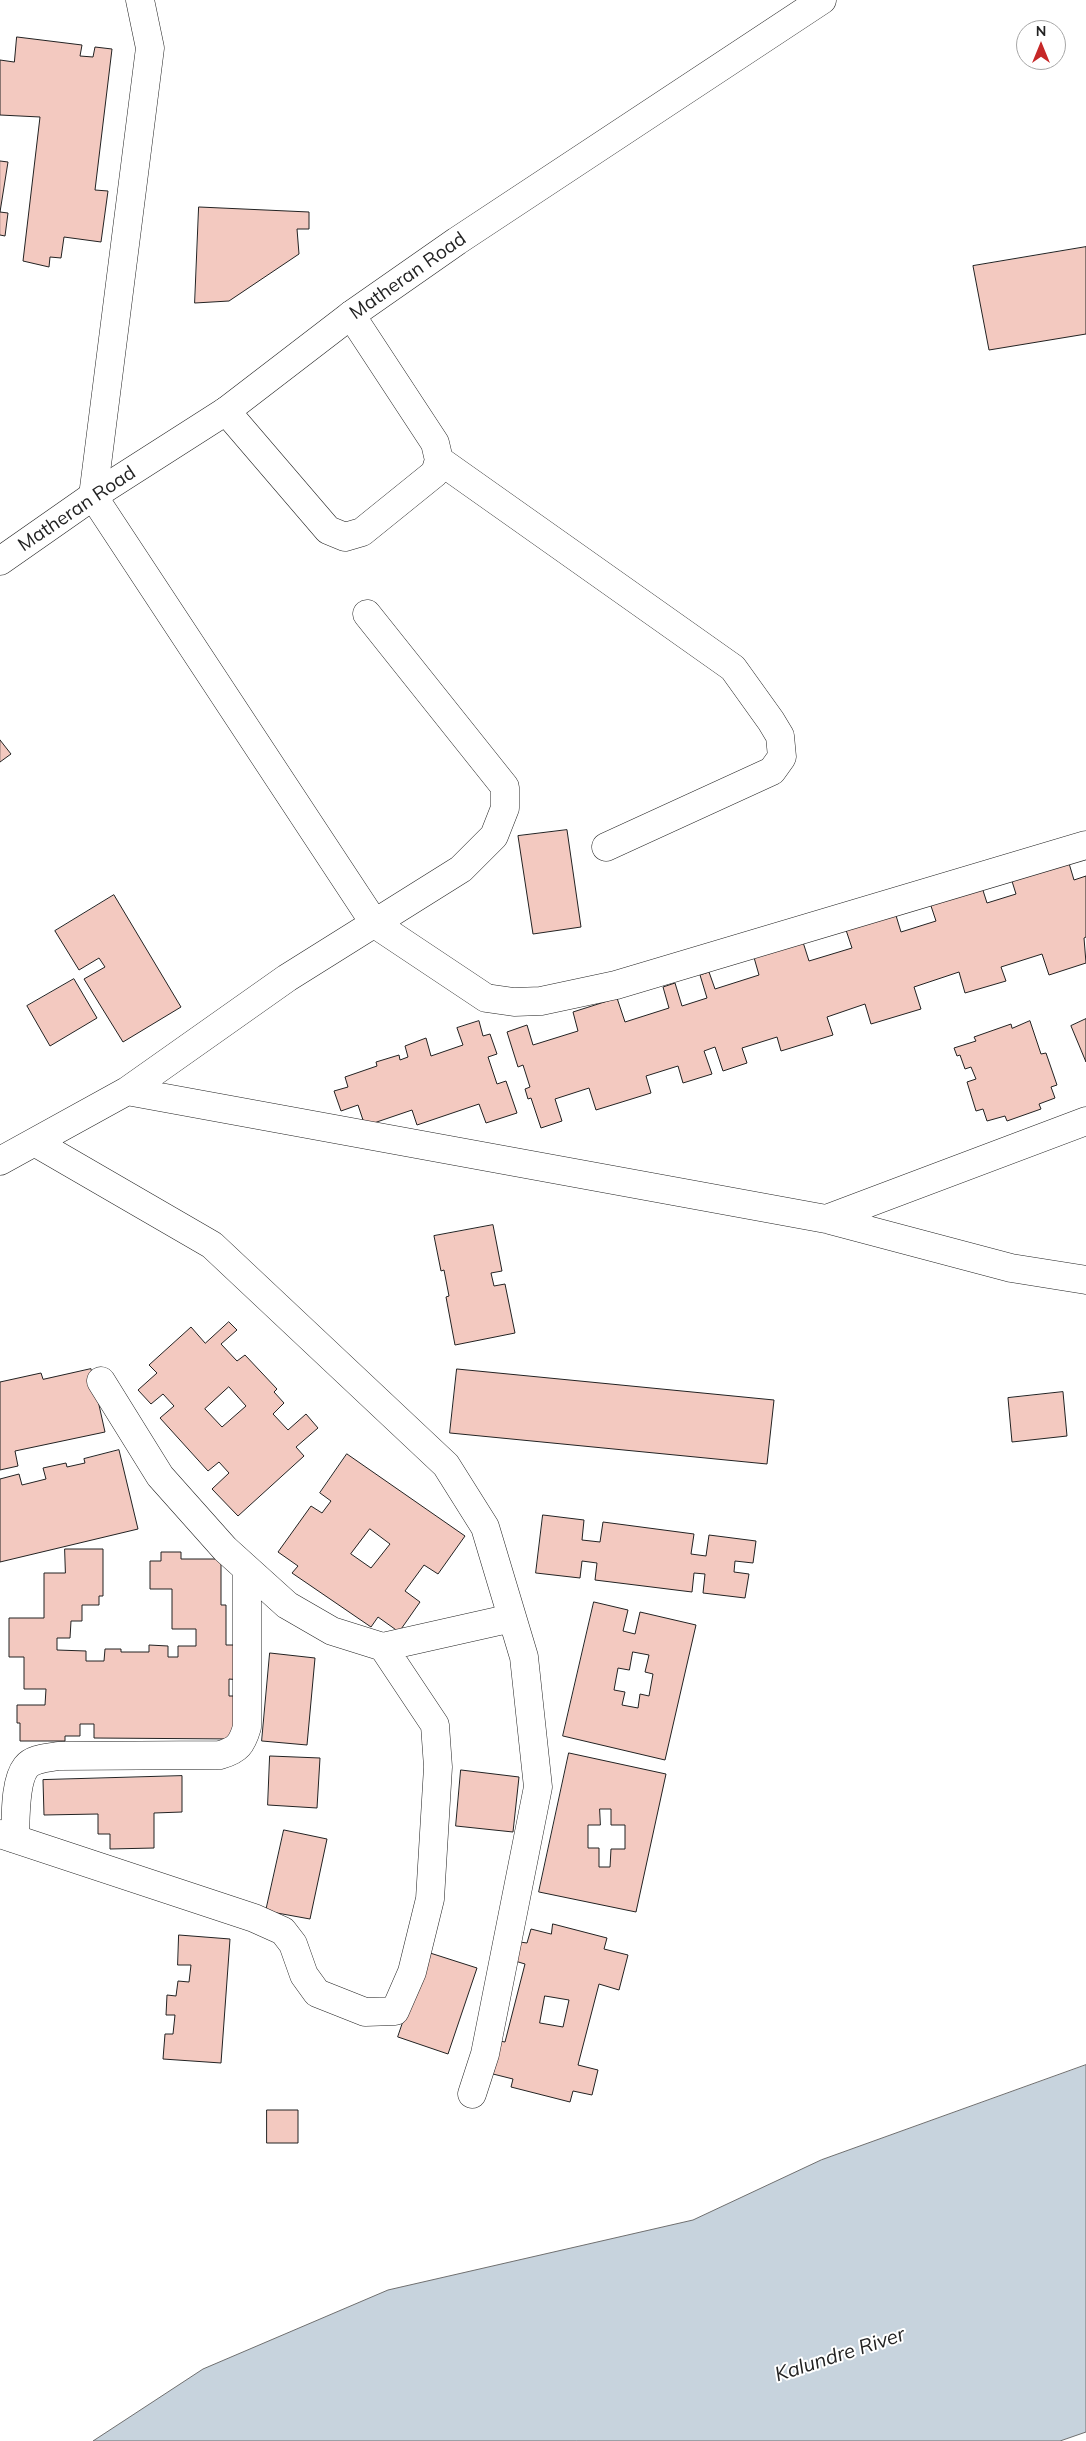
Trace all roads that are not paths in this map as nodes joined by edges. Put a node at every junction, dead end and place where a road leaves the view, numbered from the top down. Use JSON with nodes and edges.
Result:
{"nodes":[{"id":1,"x":140,"y":0,"type":"edge"},
{"id":2,"x":822,"y":0,"type":"edge"},
{"id":3,"x":351,"y":315,"type":"junction"},
{"id":4,"x":226,"y":411,"type":"junction"},
{"id":5,"x":439,"y":460,"type":"junction"},
{"id":6,"x":93,"y":496,"type":"junction"},
{"id":7,"x":0,"y":561,"type":"edge"},
{"id":8,"x":367,"y":614,"type":"dead end"},
{"id":9,"x":1086,"y":845,"type":"edge"},
{"id":10,"x":606,"y":847,"type":"dead end"},
{"id":11,"x":374,"y":924,"type":"junction"},
{"id":12,"x":127,"y":1091,"type":"junction"},
{"id":13,"x":1086,"y":1121,"type":"edge"},
{"id":14,"x":36,"y":1143,"type":"junction"},
{"id":15,"x":0,"y":1161,"type":"edge"},
{"id":16,"x":826,"y":1219,"type":"junction"},
{"id":17,"x":1086,"y":1280,"type":"edge"},
{"id":18,"x":101,"y":1381,"type":"dead end"},
{"id":19,"x":246,"y":1569,"type":"junction"},
{"id":20,"x":512,"y":1618,"type":"junction"},
{"id":21,"x":383,"y":1648,"type":"junction"},
{"id":22,"x":7,"y":1837,"type":"edge"},
{"id":23,"x":472,"y":2094,"type":"dead end"}],
"edges":[{"from":1,"to":6,"type":"street"},
{"from":2,"to":3,"type":"street","name":"Matheran Road"},
{"from":3,"to":4,"type":"street","name":"Matheran Road"},
{"from":3,"to":5,"type":"street"},
{"from":4,"to":5,"type":"street"},
{"from":4,"to":6,"type":"street","name":"Matheran Road"},
{"from":5,"to":10,"type":"street"},
{"from":6,"to":7,"type":"street","name":"Matheran Road"},
{"from":6,"to":11,"type":"street"},
{"from":8,"to":11,"type":"street"},
{"from":9,"to":11,"type":"street"},
{"from":11,"to":12,"type":"street"},
{"from":12,"to":14,"type":"street"},
{"from":12,"to":16,"type":"street"},
{"from":13,"to":16,"type":"street"},
{"from":14,"to":15,"type":"street"},
{"from":14,"to":20,"type":"street"},
{"from":16,"to":17,"type":"street"},
{"from":18,"to":19,"type":"street"},
{"from":19,"to":21,"type":"street"},
{"from":19,"to":22,"type":"street"},
{"from":20,"to":21,"type":"street"},
{"from":20,"to":23,"type":"street"},
{"from":21,"to":22,"type":"street"}]}
